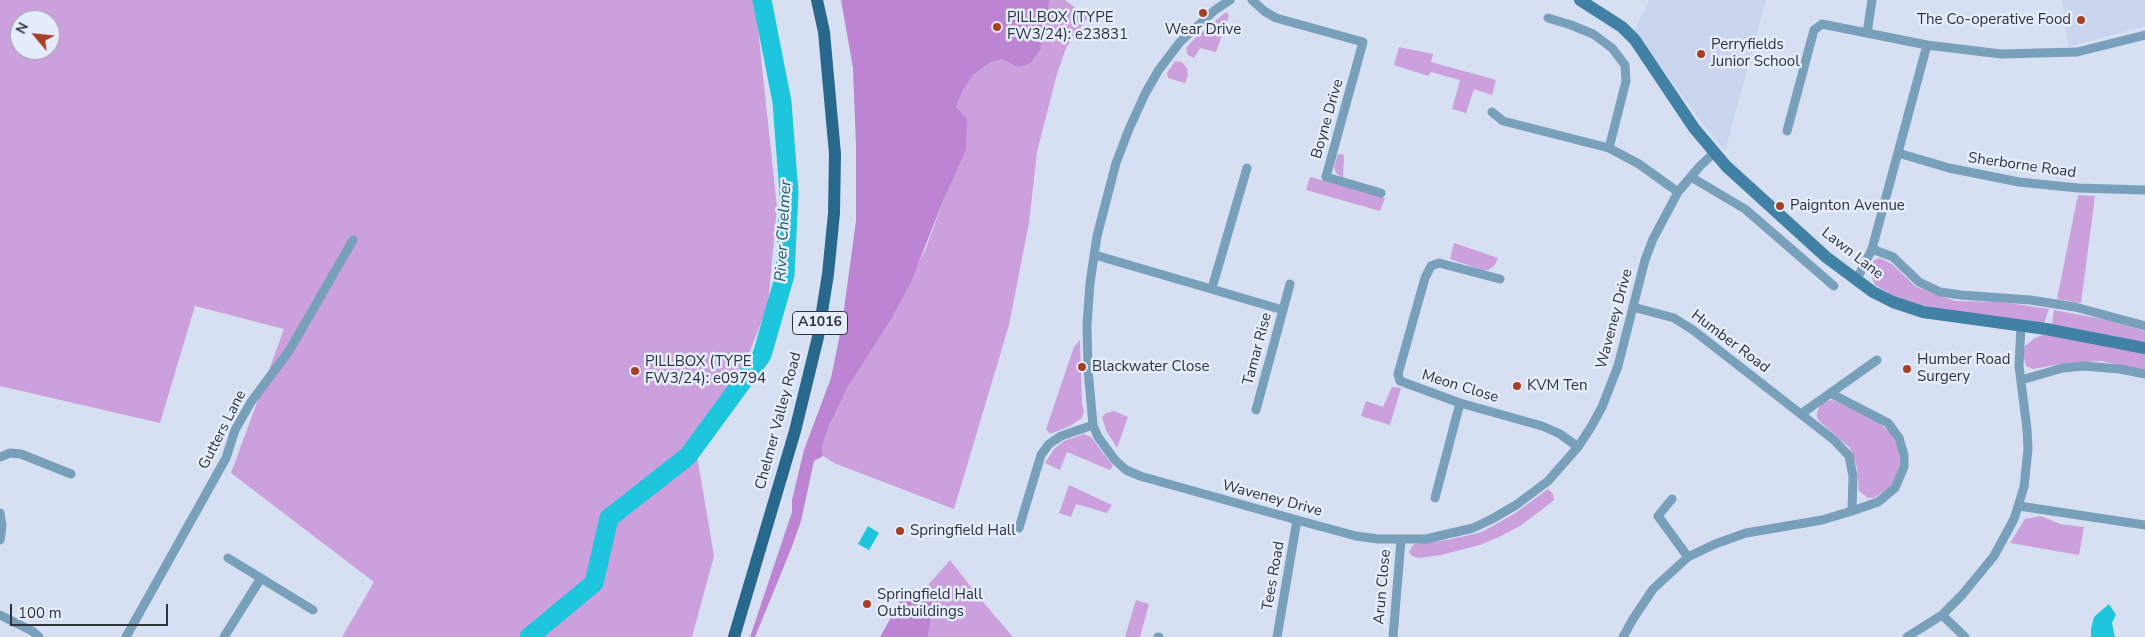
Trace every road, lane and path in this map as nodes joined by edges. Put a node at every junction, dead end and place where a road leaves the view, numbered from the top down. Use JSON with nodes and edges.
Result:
{"nodes":[{"id":1,"x":817,"y":0,"type":"edge"},
{"id":2,"x":1230,"y":0,"type":"edge"},
{"id":3,"x":1252,"y":0,"type":"edge"},
{"id":4,"x":1580,"y":0,"type":"edge"},
{"id":5,"x":1872,"y":0,"type":"edge"},
{"id":6,"x":1548,"y":18,"type":"dead end"},
{"id":7,"x":1867,"y":33,"type":"junction"},
{"id":8,"x":2145,"y":35,"type":"edge"},
{"id":9,"x":1927,"y":45,"type":"junction"},
{"id":10,"x":1492,"y":112,"type":"dead end"},
{"id":11,"x":1787,"y":131,"type":"dead end"},
{"id":12,"x":1609,"y":148,"type":"junction"},
{"id":13,"x":1714,"y":153,"type":"junction"},
{"id":14,"x":1898,"y":154,"type":"junction"},
{"id":15,"x":1247,"y":168,"type":"dead end"},
{"id":16,"x":1691,"y":177,"type":"junction"},
{"id":17,"x":2145,"y":190,"type":"edge"},
{"id":18,"x":1678,"y":192,"type":"junction"},
{"id":19,"x":1381,"y":193,"type":"dead end"},
{"id":20,"x":353,"y":240,"type":"dead end"},
{"id":21,"x":1872,"y":249,"type":"junction"},
{"id":22,"x":1095,"y":255,"type":"junction"},
{"id":23,"x":1500,"y":279,"type":"dead end"},
{"id":24,"x":1856,"y":281,"type":"junction"},
{"id":25,"x":1290,"y":284,"type":"dead end"},
{"id":26,"x":1834,"y":286,"type":"dead end"},
{"id":27,"x":1212,"y":288,"type":"junction"},
{"id":28,"x":1634,"y":307,"type":"junction"},
{"id":29,"x":1283,"y":310,"type":"junction"},
{"id":30,"x":2021,"y":326,"type":"junction"},
{"id":31,"x":2145,"y":326,"type":"edge"},
{"id":32,"x":2145,"y":348,"type":"edge"},
{"id":33,"x":1877,"y":360,"type":"dead end"},
{"id":34,"x":2145,"y":374,"type":"edge"},
{"id":35,"x":2021,"y":380,"type":"junction"},
{"id":36,"x":1830,"y":393,"type":"junction"},
{"id":37,"x":1460,"y":403,"type":"junction"},
{"id":38,"x":1256,"y":410,"type":"dead end"},
{"id":39,"x":1801,"y":414,"type":"junction"},
{"id":40,"x":1094,"y":425,"type":"junction"},
{"id":41,"x":1578,"y":447,"type":"junction"},
{"id":42,"x":0,"y":456,"type":"edge"},
{"id":43,"x":71,"y":474,"type":"dead end"},
{"id":44,"x":1436,"y":498,"type":"dead end"},
{"id":45,"x":1672,"y":499,"type":"dead end"},
{"id":46,"x":2019,"y":506,"type":"junction"},
{"id":47,"x":1852,"y":511,"type":"junction"},
{"id":48,"x":0,"y":513,"type":"edge"},
{"id":49,"x":1297,"y":520,"type":"junction"},
{"id":50,"x":2145,"y":525,"type":"edge"},
{"id":51,"x":1019,"y":528,"type":"dead end"},
{"id":52,"x":0,"y":540,"type":"edge"},
{"id":53,"x":1401,"y":540,"type":"junction"},
{"id":54,"x":1688,"y":557,"type":"junction"},
{"id":55,"x":228,"y":558,"type":"dead end"},
{"id":56,"x":261,"y":578,"type":"junction"},
{"id":57,"x":313,"y":610,"type":"dead end"},
{"id":58,"x":0,"y":615,"type":"edge"},
{"id":59,"x":1942,"y":615,"type":"junction"},
{"id":60,"x":39,"y":637,"type":"edge"},
{"id":61,"x":126,"y":637,"type":"edge"},
{"id":62,"x":224,"y":637,"type":"edge"},
{"id":63,"x":734,"y":637,"type":"edge"},
{"id":64,"x":1277,"y":637,"type":"edge"},
{"id":65,"x":1393,"y":637,"type":"edge"},
{"id":66,"x":1623,"y":637,"type":"edge"},
{"id":67,"x":1907,"y":637,"type":"edge"},
{"id":68,"x":1965,"y":637,"type":"edge"}],
"edges":[{"from":1,"to":63,"type":"main road","name":"Chelmer Valley Road","number":"A1016"},
{"from":2,"to":22,"type":"street","name":"Waveney Drive"},
{"from":3,"to":19,"type":"street","name":"Boyne Drive"},
{"from":4,"to":13,"type":"street","name":"Lawn Lane"},
{"from":5,"to":7,"type":"street"},
{"from":6,"to":12,"type":"street"},
{"from":7,"to":9,"type":"street"},
{"from":7,"to":11,"type":"street"},
{"from":8,"to":9,"type":"street"},
{"from":9,"to":14,"type":"street"},
{"from":10,"to":12,"type":"street"},
{"from":12,"to":18,"type":"street"},
{"from":13,"to":16,"type":"street","name":"Waveney Drive"},
{"from":13,"to":24,"type":"street","name":"Lawn Lane"},
{"from":14,"to":17,"type":"street","name":"Sherborne Road"},
{"from":14,"to":21,"type":"street"},
{"from":15,"to":27,"type":"street"},
{"from":16,"to":18,"type":"street","name":"Waveney Drive"},
{"from":16,"to":26,"type":"street"},
{"from":18,"to":28,"type":"street","name":"Waveney Drive"},
{"from":20,"to":61,"type":"street","name":"Gutters Lane"},
{"from":21,"to":24,"type":"street"},
{"from":21,"to":31,"type":"street","name":"Lawn Lane"},
{"from":22,"to":27,"type":"street","name":"Tamar Rise"},
{"from":22,"to":40,"type":"street","name":"Waveney Drive"},
{"from":23,"to":37,"type":"street","name":"Meon Close"},
{"from":24,"to":30,"type":"street","name":"Lawn Lane"},
{"from":25,"to":29,"type":"street"},
{"from":27,"to":29,"type":"street","name":"Tamar Rise"},
{"from":28,"to":39,"type":"street","name":"Humber Road"},
{"from":28,"to":41,"type":"street","name":"Waveney Drive"},
{"from":29,"to":38,"type":"street","name":"Tamar Rise"},
{"from":30,"to":32,"type":"street","name":"Lawn Lane"},
{"from":30,"to":35,"type":"street"},
{"from":33,"to":36,"type":"street"},
{"from":34,"to":35,"type":"street"},
{"from":35,"to":46,"type":"street"},
{"from":36,"to":39,"type":"street"},
{"from":36,"to":47,"type":"street"},
{"from":37,"to":41,"type":"street","name":"Meon Close"},
{"from":37,"to":44,"type":"street"},
{"from":39,"to":47,"type":"street","name":"Humber Road"},
{"from":40,"to":49,"type":"street","name":"Waveney Drive"},
{"from":40,"to":51,"type":"street"},
{"from":41,"to":53,"type":"street","name":"Waveney Drive"},
{"from":42,"to":43,"type":"street"},
{"from":45,"to":54,"type":"street"},
{"from":46,"to":50,"type":"street"},
{"from":46,"to":59,"type":"street"},
{"from":47,"to":54,"type":"street"},
{"from":48,"to":52,"type":"street"},
{"from":49,"to":53,"type":"street","name":"Waveney Drive"},
{"from":49,"to":64,"type":"street","name":"Tees Road"},
{"from":53,"to":65,"type":"street","name":"Arun Close"},
{"from":54,"to":66,"type":"street"},
{"from":55,"to":56,"type":"street"},
{"from":56,"to":57,"type":"street"},
{"from":56,"to":62,"type":"street"},
{"from":58,"to":60,"type":"street"},
{"from":59,"to":67,"type":"street"},
{"from":59,"to":68,"type":"street"}]}
